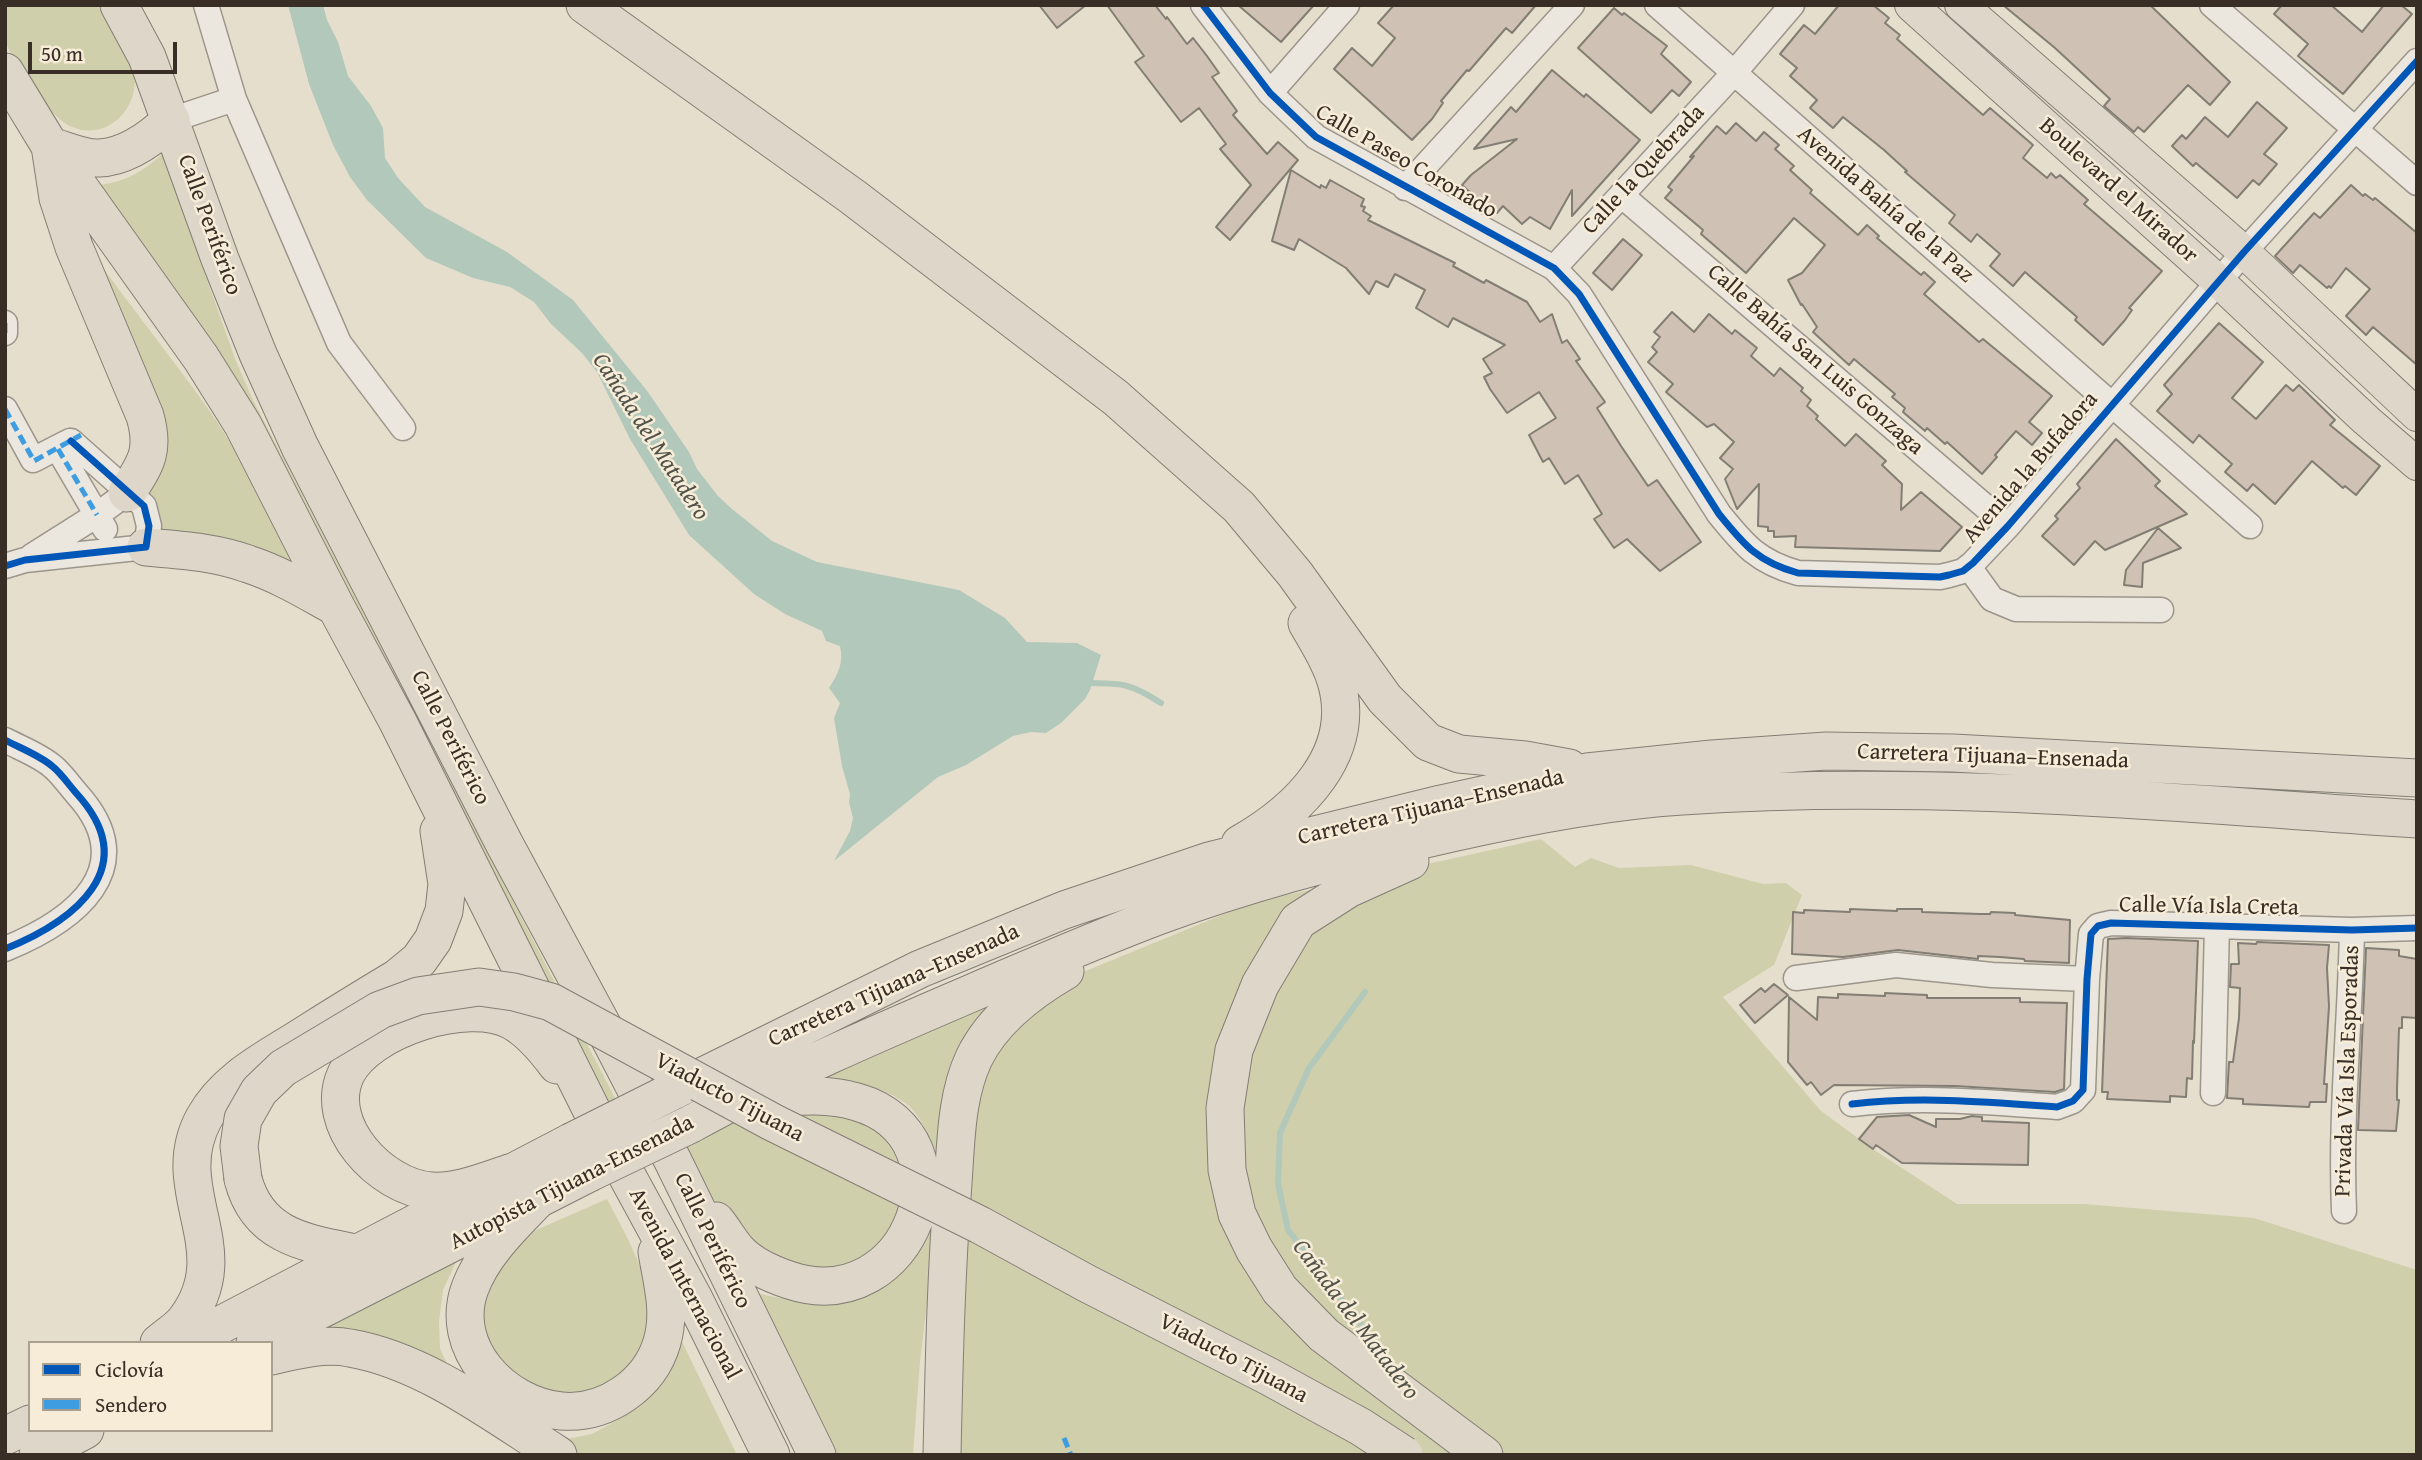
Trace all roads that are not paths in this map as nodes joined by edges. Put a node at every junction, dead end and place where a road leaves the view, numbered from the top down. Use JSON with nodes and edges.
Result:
{"nodes":[{"id":1,"x":119,"y":5,"type":"edge"},
{"id":2,"x":206,"y":5,"type":"edge"},
{"id":3,"x":559,"y":5,"type":"edge"},
{"id":4,"x":585,"y":5,"type":"edge"},
{"id":5,"x":1203,"y":5,"type":"edge"},
{"id":6,"x":1347,"y":5,"type":"edge"},
{"id":7,"x":1572,"y":5,"type":"edge"},
{"id":8,"x":1657,"y":5,"type":"edge"},
{"id":9,"x":1792,"y":5,"type":"edge"},
{"id":10,"x":1911,"y":5,"type":"edge"},
{"id":11,"x":1961,"y":5,"type":"edge"},
{"id":12,"x":2211,"y":5,"type":"edge"},
{"id":13,"x":2417,"y":61,"type":"edge"},
{"id":14,"x":5,"y":72,"type":"edge"},
{"id":15,"x":1734,"y":73,"type":"junction"},
{"id":16,"x":1270,"y":93,"type":"junction"},
{"id":17,"x":234,"y":99,"type":"junction"},
{"id":18,"x":171,"y":120,"type":"junction"},
{"id":19,"x":2355,"y":129,"type":"junction"},
{"id":20,"x":50,"y":146,"type":"junction"},
{"id":21,"x":2417,"y":183,"type":"edge"},
{"id":22,"x":1405,"y":188,"type":"junction"},
{"id":23,"x":1621,"y":195,"type":"junction"},
{"id":24,"x":2244,"y":252,"type":"junction"},
{"id":25,"x":1554,"y":268,"type":"junction"},
{"id":26,"x":2218,"y":281,"type":"junction"},
{"id":27,"x":5,"y":323,"type":"edge"},
{"id":28,"x":5,"y":333,"type":"edge"},
{"id":29,"x":2112,"y":405,"type":"junction"},
{"id":30,"x":5,"y":409,"type":"edge"},
{"id":31,"x":2417,"y":415,"type":"edge"},
{"id":32,"x":403,"y":428,"type":"dead end"},
{"id":33,"x":70,"y":442,"type":"junction"},
{"id":34,"x":2417,"y":464,"type":"edge"},
{"id":35,"x":127,"y":493,"type":"junction"},
{"id":36,"x":97,"y":515,"type":"junction"},
{"id":37,"x":2008,"y":526,"type":"junction"},
{"id":38,"x":2250,"y":526,"type":"dead end"},
{"id":39,"x":131,"y":548,"type":"junction"},
{"id":40,"x":15,"y":563,"type":"edge"},
{"id":41,"x":1969,"y":567,"type":"junction"},
{"id":42,"x":336,"y":607,"type":"junction"},
{"id":43,"x":2161,"y":610,"type":"dead end"},
{"id":44,"x":5,"y":740,"type":"edge"},
{"id":45,"x":1587,"y":772,"type":"junction"},
{"id":46,"x":2417,"y":778,"type":"edge"},
{"id":47,"x":435,"y":799,"type":"junction"},
{"id":48,"x":1540,"y":815,"type":"junction"},
{"id":49,"x":2417,"y":819,"type":"edge"},
{"id":50,"x":1209,"y":861,"type":"junction"},
{"id":51,"x":1163,"y":914,"type":"junction"},
{"id":52,"x":2217,"y":925,"type":"junction"},
{"id":53,"x":2417,"y":928,"type":"edge"},
{"id":54,"x":2352,"y":930,"type":"junction"},
{"id":55,"x":5,"y":949,"type":"edge"},
{"id":56,"x":1796,"y":978,"type":"dead end"},
{"id":57,"x":2087,"y":979,"type":"junction"},
{"id":58,"x":2213,"y":1093,"type":"dead end"},
{"id":59,"x":734,"y":1100,"type":"junction"},
{"id":60,"x":1852,"y":1104,"type":"dead end"},
{"id":61,"x":583,"y":1128,"type":"junction"},
{"id":62,"x":673,"y":1161,"type":"junction"},
{"id":63,"x":513,"y":1172,"type":"junction"},
{"id":64,"x":537,"y":1200,"type":"junction"},
{"id":65,"x":2344,"y":1211,"type":"dead end"},
{"id":66,"x":652,"y":1224,"type":"junction"},
{"id":67,"x":356,"y":1253,"type":"junction"},
{"id":68,"x":162,"y":1341,"type":"edge"},
{"id":69,"x":190,"y":1341,"type":"edge"},
{"id":70,"x":259,"y":1341,"type":"edge"},
{"id":71,"x":273,"y":1356,"type":"edge"},
{"id":72,"x":28,"y":1425,"type":"edge"},
{"id":73,"x":81,"y":1432,"type":"edge"},
{"id":74,"x":5,"y":1436,"type":"edge"},
{"id":75,"x":38,"y":1455,"type":"edge"},
{"id":76,"x":558,"y":1455,"type":"edge"},
{"id":77,"x":771,"y":1455,"type":"edge"},
{"id":78,"x":817,"y":1455,"type":"edge"},
{"id":79,"x":942,"y":1455,"type":"edge"},
{"id":80,"x":1404,"y":1455,"type":"edge"},
{"id":81,"x":1484,"y":1455,"type":"edge"}],
"edges":[{"from":1,"to":18,"type":"highway","name":"Calle Periférico"},
{"from":2,"to":17,"type":"street"},
{"from":3,"to":50,"type":"highway"},
{"from":4,"to":45,"type":"highway"},
{"from":5,"to":16,"type":"street","name":"Calle Paseo Coronado"},
{"from":6,"to":16,"type":"street"},
{"from":7,"to":22,"type":"street"},
{"from":8,"to":15,"type":"street","name":"Avenida Bahía de la Paz"},
{"from":9,"to":15,"type":"street","name":"Calle la Quebrada"},
{"from":10,"to":26,"type":"main road","name":"Boulevard el Mirador"},
{"from":11,"to":24,"type":"main road","name":"Boulevard el Mirador"},
{"from":12,"to":19,"type":"street"},
{"from":13,"to":19,"type":"street","name":"Avenida la Bufadora"},
{"from":14,"to":20,"type":"highway","name":"Calle Periférico"},
{"from":15,"to":23,"type":"street","name":"Calle la Quebrada"},
{"from":15,"to":29,"type":"street","name":"Avenida Bahía de la Paz"},
{"from":16,"to":22,"type":"street","name":"Calle Paseo Coronado"},
{"from":17,"to":18,"type":"street"},
{"from":17,"to":32,"type":"street"},
{"from":18,"to":20,"type":"highway"},
{"from":18,"to":62,"type":"highway","name":"Calle Periférico"},
{"from":19,"to":21,"type":"street"},
{"from":19,"to":24,"type":"street","name":"Avenida la Bufadora"},
{"from":20,"to":35,"type":"highway"},
{"from":20,"to":42,"type":"highway","name":"Calle Periférico"},
{"from":22,"to":25,"type":"street","name":"Calle Paseo Coronado"},
{"from":23,"to":25,"type":"street","name":"Calle la Quebrada"},
{"from":23,"to":37,"type":"street","name":"Calle Bahía San Luis Gonzaga"},
{"from":24,"to":26,"type":"street","name":"Avenida la Bufadora"},
{"from":24,"to":31,"type":"main road","name":"Boulevard el Mirador"},
{"from":25,"to":41,"type":"street","name":"Avenida la Bufadora"},
{"from":26,"to":29,"type":"street","name":"Avenida la Bufadora"},
{"from":26,"to":34,"type":"main road","name":"Boulevard el Mirador"},
{"from":27,"to":28,"type":"street"},
{"from":29,"to":37,"type":"street","name":"Avenida la Bufadora"},
{"from":29,"to":38,"type":"street","name":"Avenida Bahía de la Paz"},
{"from":30,"to":33,"type":"street"},
{"from":33,"to":35,"type":"street"},
{"from":33,"to":36,"type":"street"},
{"from":35,"to":36,"type":"street"},
{"from":35,"to":39,"type":"street"},
{"from":36,"to":39,"type":"street"},
{"from":36,"to":40,"type":"street"},
{"from":37,"to":41,"type":"street","name":"Avenida la Bufadora"},
{"from":39,"to":40,"type":"street"},
{"from":39,"to":42,"type":"highway"},
{"from":41,"to":43,"type":"street"},
{"from":42,"to":47,"type":"highway","name":"Calle Periférico"},
{"from":44,"to":55,"type":"street"},
{"from":45,"to":46,"type":"highway","name":"Carretera Tijuana–Ensenada"},
{"from":45,"to":50,"type":"highway","name":"Carretera Tijuana–Ensenada"},
{"from":47,"to":61,"type":"highway","name":"Calle Periférico"},
{"from":47,"to":68,"type":"highway"},
{"from":48,"to":49,"type":"highway","name":"Carretera Tijuana–Ensenada"},
{"from":48,"to":51,"type":"highway","name":"Carretera Tijuana–Ensenada"},
{"from":48,"to":81,"type":"highway"},
{"from":50,"to":61,"type":"highway","name":"Carretera Tijuana–Ensenada","bridge":true},
{"from":51,"to":59,"type":"highway","name":"Autopista Tijuana-Ensenada"},
{"from":51,"to":79,"type":"highway"},
{"from":52,"to":54,"type":"street","name":"Calle Vía Isla Creta"},
{"from":52,"to":57,"type":"street","name":"Calle Vía Isla Creta"},
{"from":52,"to":58,"type":"street"},
{"from":53,"to":54,"type":"street","name":"Calle Vía Isla Creta"},
{"from":54,"to":65,"type":"street","name":"Privada Vía Isla Esporadas"},
{"from":56,"to":57,"type":"street"},
{"from":57,"to":60,"type":"street","name":"Calle Vía Isla Creta"},
{"from":59,"to":62,"type":"highway"},
{"from":59,"to":64,"type":"highway","name":"Autopista Tijuana-Ensenada","bridge":true},
{"from":61,"to":63,"type":"highway","name":"Carretera Tijuana–Ensenada"},
{"from":61,"to":63,"type":"highway"},
{"from":61,"to":66,"type":"highway","name":"Avenida Internacional"},
{"from":62,"to":78,"type":"highway","name":"Calle Periférico"},
{"from":63,"to":67,"type":"highway","name":"Autopista Tijuana-Ensenada"},
{"from":64,"to":66,"type":"highway"},
{"from":64,"to":70,"type":"highway","name":"Autopista Tijuana-Ensenada"},
{"from":66,"to":77,"type":"highway","name":"Avenida Internacional"},
{"from":67,"to":69,"type":"highway","name":"Autopista Tijuana-Ensenada"},
{"from":67,"to":80,"type":"highway","name":"Viaducto Tijuana","bridge":true},
{"from":71,"to":76,"type":"highway"},
{"from":72,"to":74,"type":"highway"},
{"from":73,"to":75,"type":"highway"}]}
